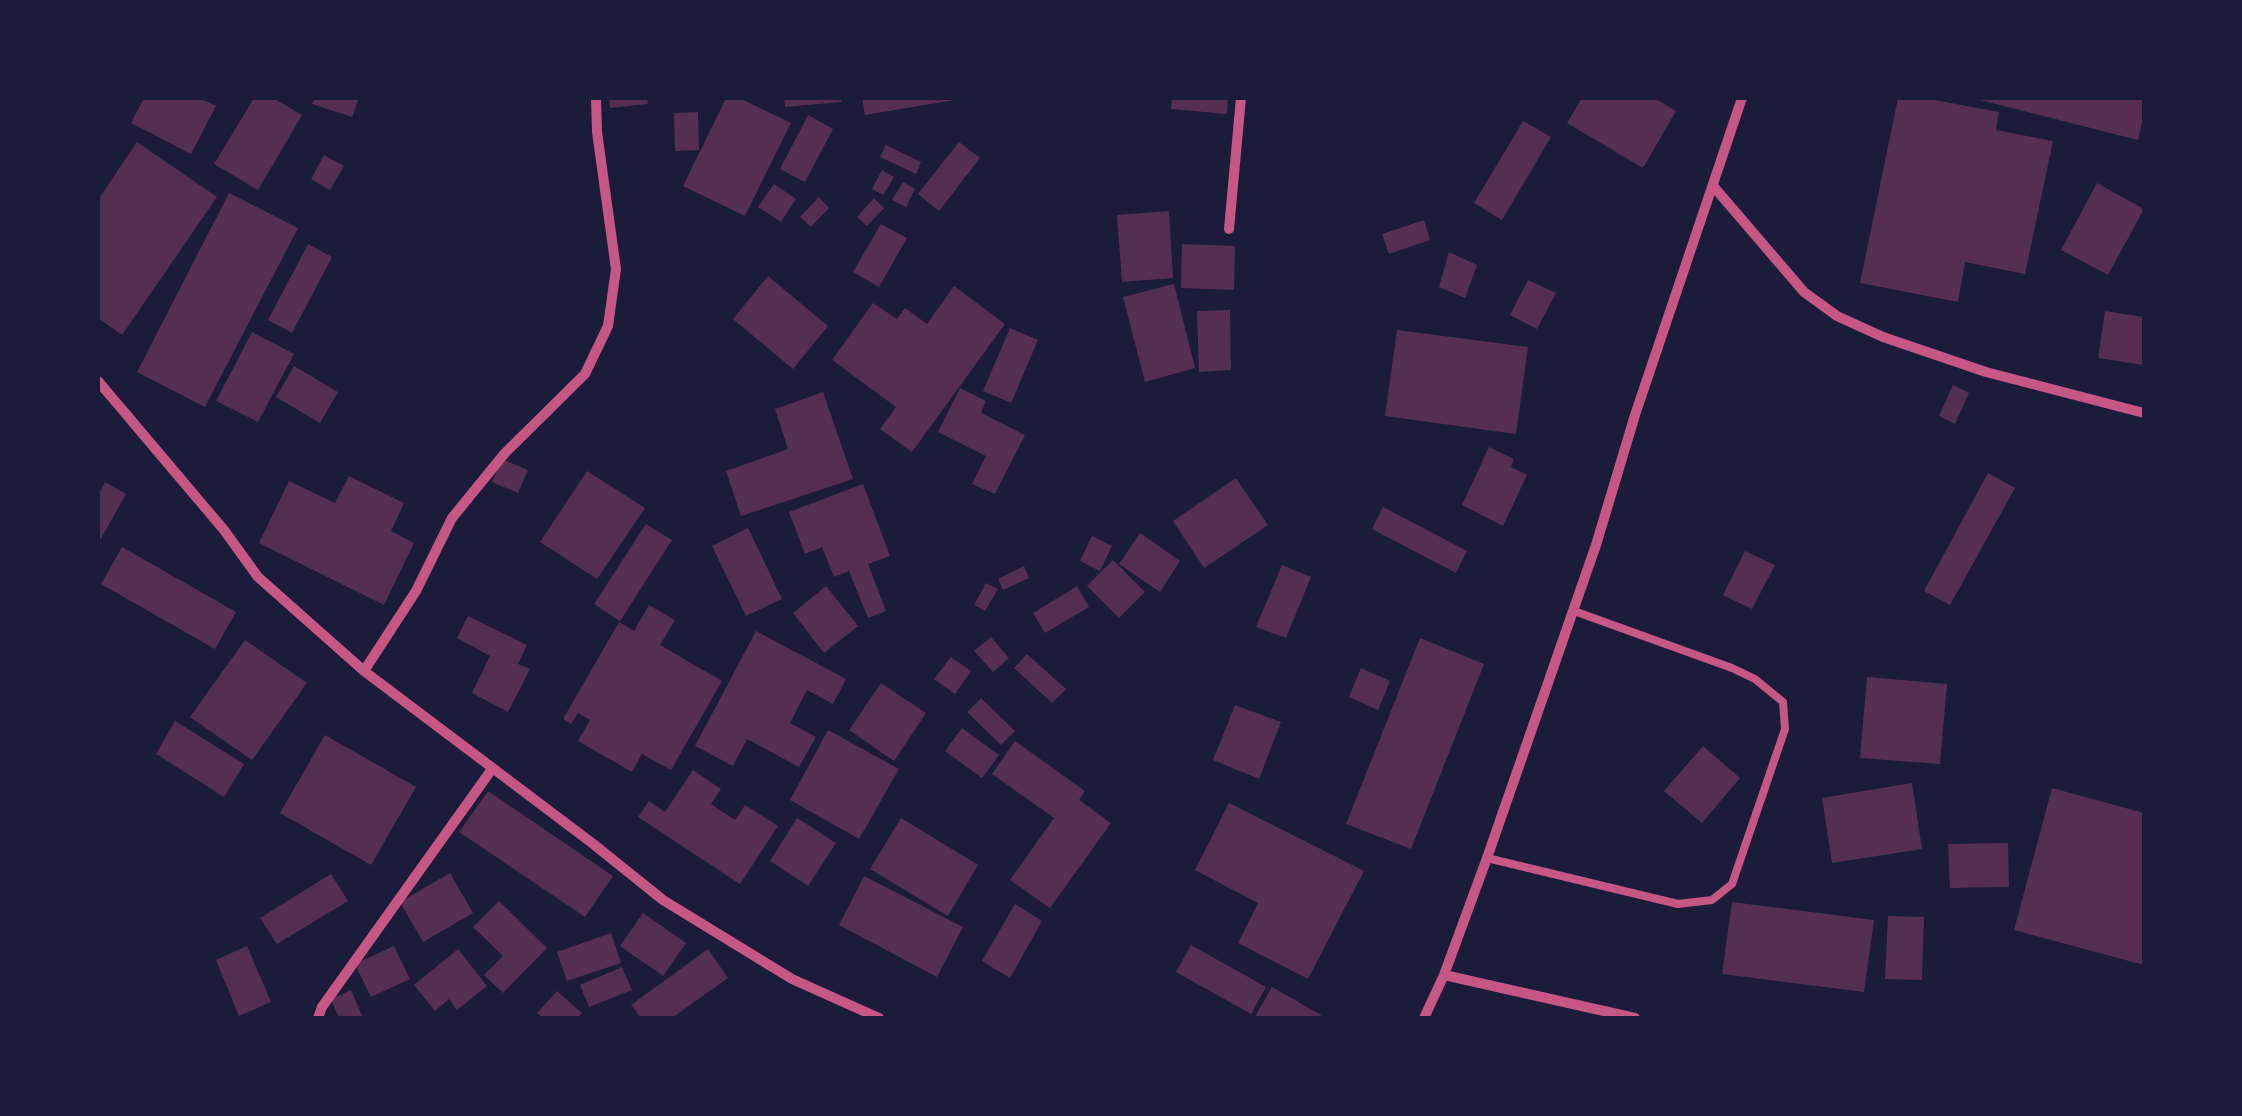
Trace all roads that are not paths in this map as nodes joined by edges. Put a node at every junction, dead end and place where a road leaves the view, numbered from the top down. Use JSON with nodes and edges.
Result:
{"nodes":[{"id":1,"x":596,"y":98,"type":"edge"},
{"id":2,"x":1241,"y":98,"type":"edge"},
{"id":3,"x":1742,"y":98,"type":"edge"},
{"id":4,"x":1714,"y":188,"type":"junction"},
{"id":5,"x":1229,"y":229,"type":"dead end"},
{"id":6,"x":98,"y":381,"type":"edge"},
{"id":7,"x":2144,"y":414,"type":"edge"},
{"id":8,"x":1574,"y":611,"type":"junction"},
{"id":9,"x":364,"y":670,"type":"junction"},
{"id":10,"x":492,"y":769,"type":"junction"},
{"id":11,"x":1486,"y":858,"type":"junction"},
{"id":12,"x":1444,"y":975,"type":"junction"},
{"id":13,"x":318,"y":1018,"type":"edge"},
{"id":14,"x":879,"y":1018,"type":"edge"},
{"id":15,"x":1424,"y":1018,"type":"edge"},
{"id":16,"x":1635,"y":1018,"type":"edge"}],
"edges":[{"from":1,"to":9,"type":"street"},
{"from":2,"to":5,"type":"street"},
{"from":3,"to":4,"type":"street"},
{"from":4,"to":7,"type":"street"},
{"from":4,"to":8,"type":"street"},
{"from":6,"to":9,"type":"street"},
{"from":8,"to":11,"type":"street"},
{"from":8,"to":11,"type":"lane"},
{"from":9,"to":10,"type":"street"},
{"from":10,"to":13,"type":"street"},
{"from":10,"to":14,"type":"street"},
{"from":11,"to":12,"type":"street"},
{"from":12,"to":15,"type":"street"},
{"from":12,"to":16,"type":"street"}]}
